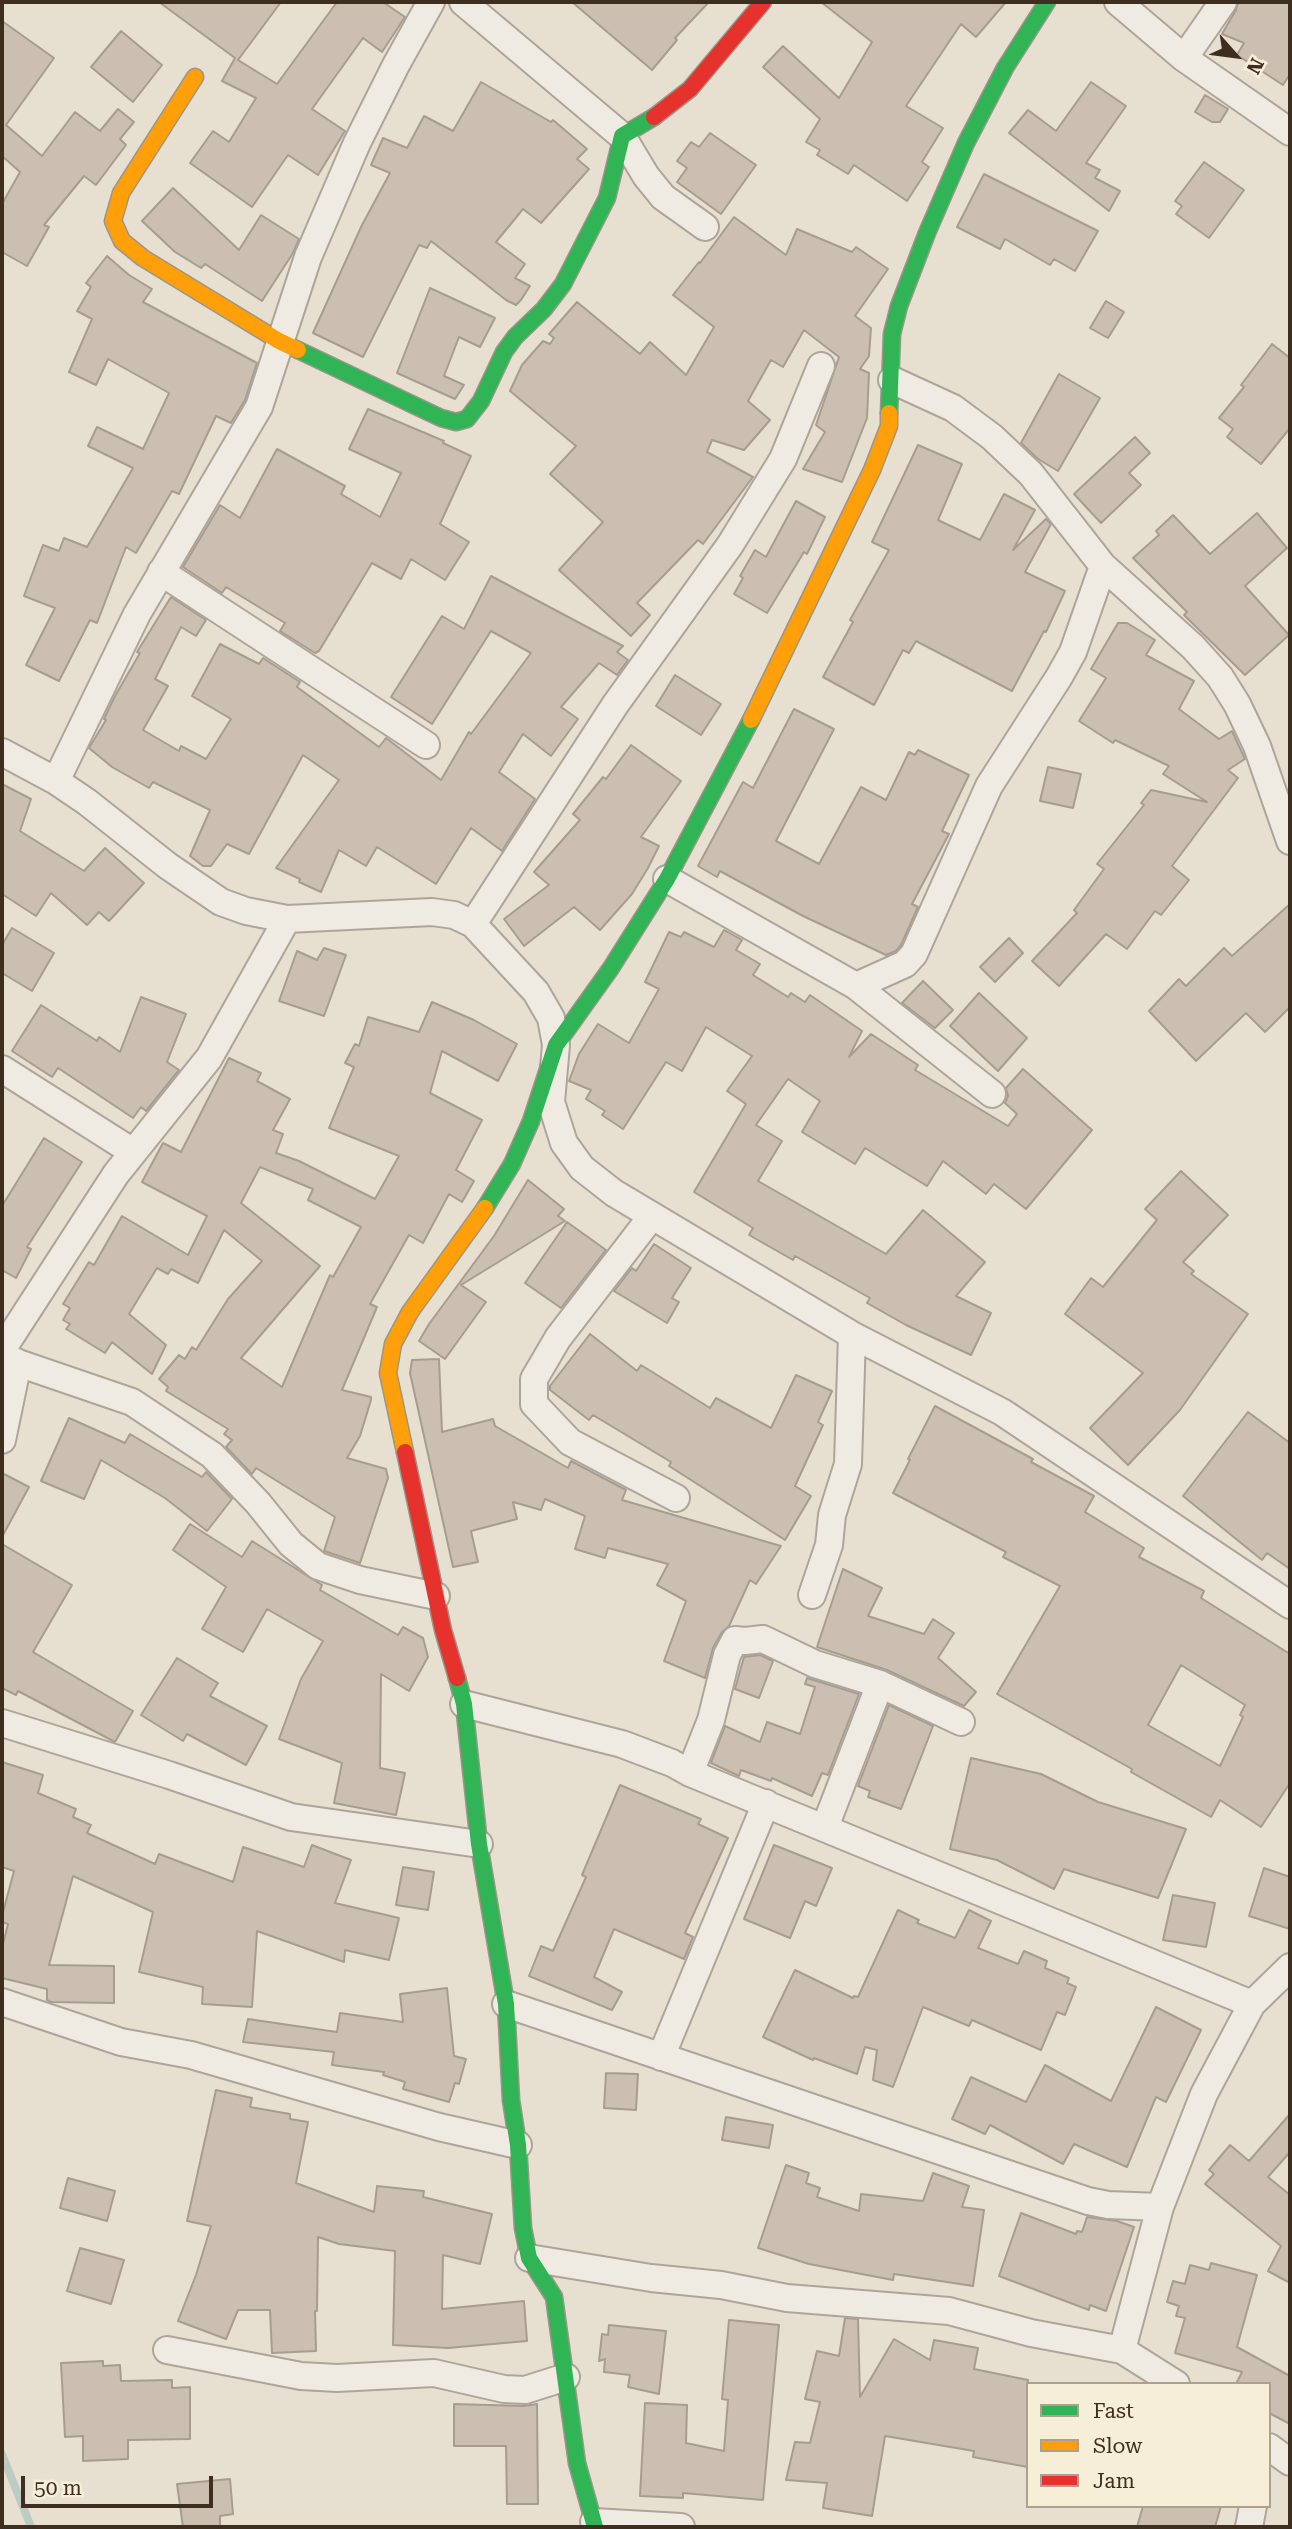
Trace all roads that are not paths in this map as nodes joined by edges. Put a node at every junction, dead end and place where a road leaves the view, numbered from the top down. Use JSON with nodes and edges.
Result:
{"nodes":[{"id":1,"x":430,"y":2,"type":"edge"},
{"id":2,"x":463,"y":2,"type":"edge"},
{"id":3,"x":763,"y":2,"type":"edge"},
{"id":4,"x":1047,"y":2,"type":"edge"},
{"id":5,"x":1118,"y":2,"type":"edge"},
{"id":6,"x":1223,"y":2,"type":"edge"},
{"id":7,"x":1184,"y":58,"type":"junction"},
{"id":8,"x":195,"y":77,"type":"dead end"},
{"id":9,"x":1290,"y":132,"type":"edge"},
{"id":10,"x":622,"y":136,"type":"junction"},
{"id":11,"x":705,"y":227,"type":"dead end"},
{"id":12,"x":279,"y":341,"type":"junction"},
{"id":13,"x":821,"y":366,"type":"dead end"},
{"id":14,"x":892,"y":380,"type":"junction"},
{"id":15,"x":1103,"y":566,"type":"junction"},
{"id":16,"x":162,"y":572,"type":"junction"},
{"id":17,"x":426,"y":745,"type":"dead end"},
{"id":18,"x":2,"y":752,"type":"edge"},
{"id":19,"x":56,"y":781,"type":"junction"},
{"id":20,"x":1290,"y":841,"type":"edge"},
{"id":21,"x":667,"y":879,"type":"junction"},
{"id":22,"x":287,"y":919,"type":"junction"},
{"id":23,"x":473,"y":924,"type":"junction"},
{"id":24,"x":856,"y":986,"type":"junction"},
{"id":25,"x":556,"y":1045,"type":"junction"},
{"id":26,"x":2,"y":1069,"type":"edge"},
{"id":27,"x":992,"y":1094,"type":"dead end"},
{"id":28,"x":133,"y":1152,"type":"junction"},
{"id":29,"x":652,"y":1216,"type":"junction"},
{"id":30,"x":852,"y":1335,"type":"junction"},
{"id":31,"x":7,"y":1356,"type":"edge"},
{"id":32,"x":2,"y":1440,"type":"edge"},
{"id":33,"x":676,"y":1498,"type":"dead end"},
{"id":34,"x":812,"y":1595,"type":"dead end"},
{"id":35,"x":436,"y":1596,"type":"junction"},
{"id":36,"x":1290,"y":1605,"type":"edge"},
{"id":37,"x":880,"y":1684,"type":"junction"},
{"id":38,"x":464,"y":1704,"type":"junction"},
{"id":39,"x":961,"y":1722,"type":"dead end"},
{"id":40,"x":2,"y":1723,"type":"edge"},
{"id":41,"x":690,"y":1773,"type":"junction"},
{"id":42,"x":766,"y":1803,"type":"junction"},
{"id":43,"x":825,"y":1827,"type":"junction"},
{"id":44,"x":479,"y":1843,"type":"junction"},
{"id":45,"x":1290,"y":1967,"type":"edge"},
{"id":46,"x":2,"y":2002,"type":"edge"},
{"id":47,"x":506,"y":2004,"type":"junction"},
{"id":48,"x":1252,"y":2004,"type":"junction"},
{"id":49,"x":661,"y":2057,"type":"junction"},
{"id":50,"x":518,"y":2145,"type":"junction"},
{"id":51,"x":1160,"y":2207,"type":"junction"},
{"id":52,"x":529,"y":2258,"type":"junction"},
{"id":53,"x":167,"y":2350,"type":"dead end"},
{"id":54,"x":1122,"y":2350,"type":"junction"},
{"id":55,"x":566,"y":2377,"type":"junction"},
{"id":56,"x":1173,"y":2382,"type":"edge"},
{"id":57,"x":1271,"y":2448,"type":"edge"},
{"id":58,"x":1290,"y":2462,"type":"edge"},
{"id":59,"x":1253,"y":2508,"type":"edge"},
{"id":60,"x":595,"y":2525,"type":"edge"},
{"id":61,"x":681,"y":2527,"type":"edge"},
{"id":62,"x":1249,"y":2527,"type":"edge"}],
"edges":[{"from":1,"to":12,"type":"street"},
{"from":2,"to":10,"type":"street"},
{"from":3,"to":10,"type":"street"},
{"from":4,"to":14,"type":"street"},
{"from":5,"to":7,"type":"street"},
{"from":6,"to":7,"type":"street"},
{"from":7,"to":9,"type":"street"},
{"from":8,"to":12,"type":"street"},
{"from":10,"to":11,"type":"street"},
{"from":10,"to":12,"type":"street"},
{"from":12,"to":16,"type":"street"},
{"from":13,"to":23,"type":"street"},
{"from":14,"to":15,"type":"street"},
{"from":14,"to":21,"type":"street"},
{"from":15,"to":20,"type":"street"},
{"from":15,"to":24,"type":"street"},
{"from":16,"to":17,"type":"street"},
{"from":16,"to":19,"type":"street"},
{"from":18,"to":19,"type":"street"},
{"from":19,"to":22,"type":"street"},
{"from":21,"to":24,"type":"street"},
{"from":21,"to":25,"type":"street"},
{"from":22,"to":23,"type":"street"},
{"from":22,"to":28,"type":"street"},
{"from":23,"to":25,"type":"street"},
{"from":24,"to":27,"type":"street"},
{"from":25,"to":29,"type":"street"},
{"from":25,"to":35,"type":"street"},
{"from":26,"to":28,"type":"street"},
{"from":28,"to":31,"type":"street"},
{"from":29,"to":30,"type":"street"},
{"from":29,"to":33,"type":"street"},
{"from":30,"to":34,"type":"street"},
{"from":30,"to":36,"type":"street"},
{"from":31,"to":32,"type":"street"},
{"from":31,"to":35,"type":"street"},
{"from":35,"to":38,"type":"street"},
{"from":37,"to":39,"type":"street"},
{"from":37,"to":41,"type":"street"},
{"from":37,"to":43,"type":"street"},
{"from":38,"to":41,"type":"street"},
{"from":38,"to":44,"type":"street"},
{"from":40,"to":44,"type":"street"},
{"from":41,"to":42,"type":"street"},
{"from":42,"to":43,"type":"street"},
{"from":42,"to":49,"type":"street"},
{"from":43,"to":48,"type":"street"},
{"from":44,"to":47,"type":"street"},
{"from":45,"to":48,"type":"street"},
{"from":46,"to":50,"type":"street"},
{"from":47,"to":49,"type":"street"},
{"from":47,"to":50,"type":"street"},
{"from":48,"to":51,"type":"street"},
{"from":49,"to":51,"type":"street"},
{"from":50,"to":52,"type":"street"},
{"from":51,"to":54,"type":"street"},
{"from":52,"to":54,"type":"street"},
{"from":52,"to":55,"type":"street"},
{"from":53,"to":55,"type":"street"},
{"from":54,"to":56,"type":"street"},
{"from":55,"to":60,"type":"street"},
{"from":57,"to":58,"type":"street"},
{"from":59,"to":62,"type":"street"},
{"from":60,"to":61,"type":"street"}]}
